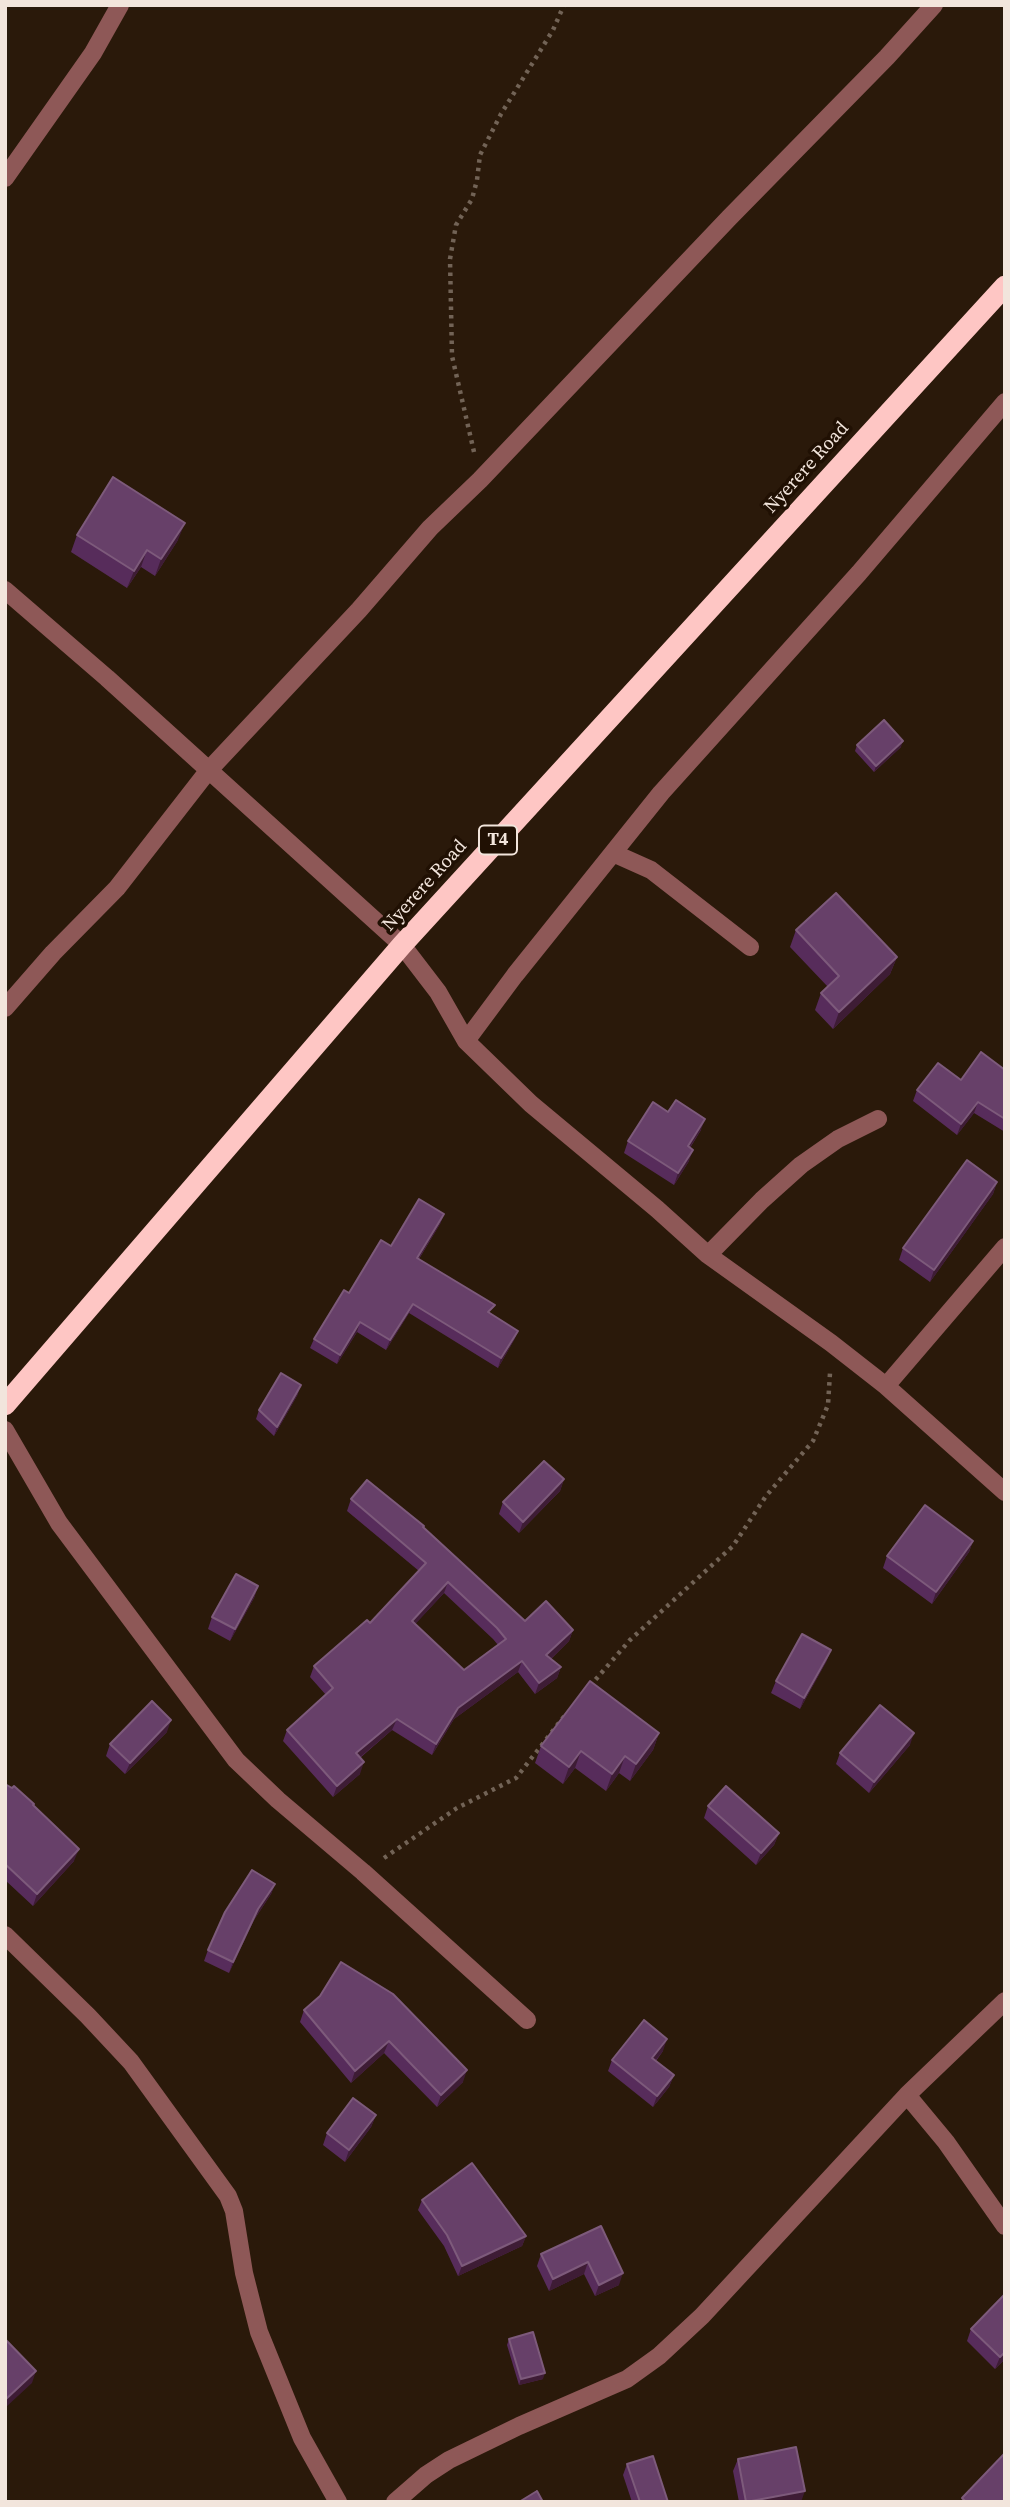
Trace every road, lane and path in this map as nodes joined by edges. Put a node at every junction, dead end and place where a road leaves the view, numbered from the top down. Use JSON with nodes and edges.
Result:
{"nodes":[{"id":1,"x":120,"y":5,"type":"edge"},
{"id":2,"x":564,"y":5,"type":"edge"},
{"id":3,"x":934,"y":5,"type":"edge"},
{"id":4,"x":5,"y":178,"type":"edge"},
{"id":5,"x":1005,"y":286,"type":"edge"},
{"id":6,"x":1005,"y":402,"type":"edge"},
{"id":7,"x":480,"y":480,"type":"junction"},
{"id":8,"x":5,"y":590,"type":"edge"},
{"id":9,"x":208,"y":771,"type":"junction"},
{"id":10,"x":613,"y":853,"type":"junction"},
{"id":11,"x":402,"y":945,"type":"junction"},
{"id":12,"x":750,"y":947,"type":"dead end"},
{"id":13,"x":5,"y":1008,"type":"edge"},
{"id":14,"x":466,"y":1041,"type":"junction"},
{"id":15,"x":878,"y":1119,"type":"dead end"},
{"id":16,"x":1005,"y":1247,"type":"edge"},
{"id":17,"x":708,"y":1255,"type":"junction"},
{"id":18,"x":831,"y":1343,"type":"junction"},
{"id":19,"x":886,"y":1386,"type":"junction"},
{"id":20,"x":5,"y":1405,"type":"edge"},
{"id":21,"x":5,"y":1430,"type":"edge"},
{"id":22,"x":1005,"y":1492,"type":"edge"},
{"id":23,"x":586,"y":1691,"type":"edge"},
{"id":24,"x":568,"y":1712,"type":"edge"},
{"id":25,"x":363,"y":1872,"type":"junction"},
{"id":26,"x":5,"y":1936,"type":"edge"},
{"id":27,"x":1005,"y":2001,"type":"edge"},
{"id":28,"x":527,"y":2020,"type":"dead end"},
{"id":29,"x":906,"y":2095,"type":"junction"},
{"id":30,"x":1005,"y":2226,"type":"edge"},
{"id":31,"x":338,"y":2502,"type":"edge"},
{"id":32,"x":395,"y":2502,"type":"edge"}],
"edges":[{"from":1,"to":4,"type":"street"},
{"from":2,"to":7,"type":"path"},
{"from":3,"to":7,"type":"street"},
{"from":5,"to":11,"type":"highway","name":"Nyerere Road","number":"T4"},
{"from":6,"to":10,"type":"street"},
{"from":7,"to":9,"type":"street"},
{"from":8,"to":9,"type":"street"},
{"from":9,"to":11,"type":"street"},
{"from":9,"to":13,"type":"street"},
{"from":10,"to":12,"type":"street"},
{"from":10,"to":14,"type":"street"},
{"from":11,"to":14,"type":"street"},
{"from":11,"to":20,"type":"highway","name":"Nyerere Road","number":"T4"},
{"from":14,"to":17,"type":"street"},
{"from":15,"to":17,"type":"street"},
{"from":16,"to":19,"type":"street"},
{"from":17,"to":18,"type":"street"},
{"from":18,"to":19,"type":"street"},
{"from":18,"to":23,"type":"path"},
{"from":19,"to":22,"type":"street"},
{"from":21,"to":25,"type":"street"},
{"from":24,"to":25,"type":"path"},
{"from":25,"to":28,"type":"street"},
{"from":26,"to":31,"type":"street"},
{"from":27,"to":29,"type":"street"},
{"from":29,"to":30,"type":"street"},
{"from":29,"to":32,"type":"street"}]}
